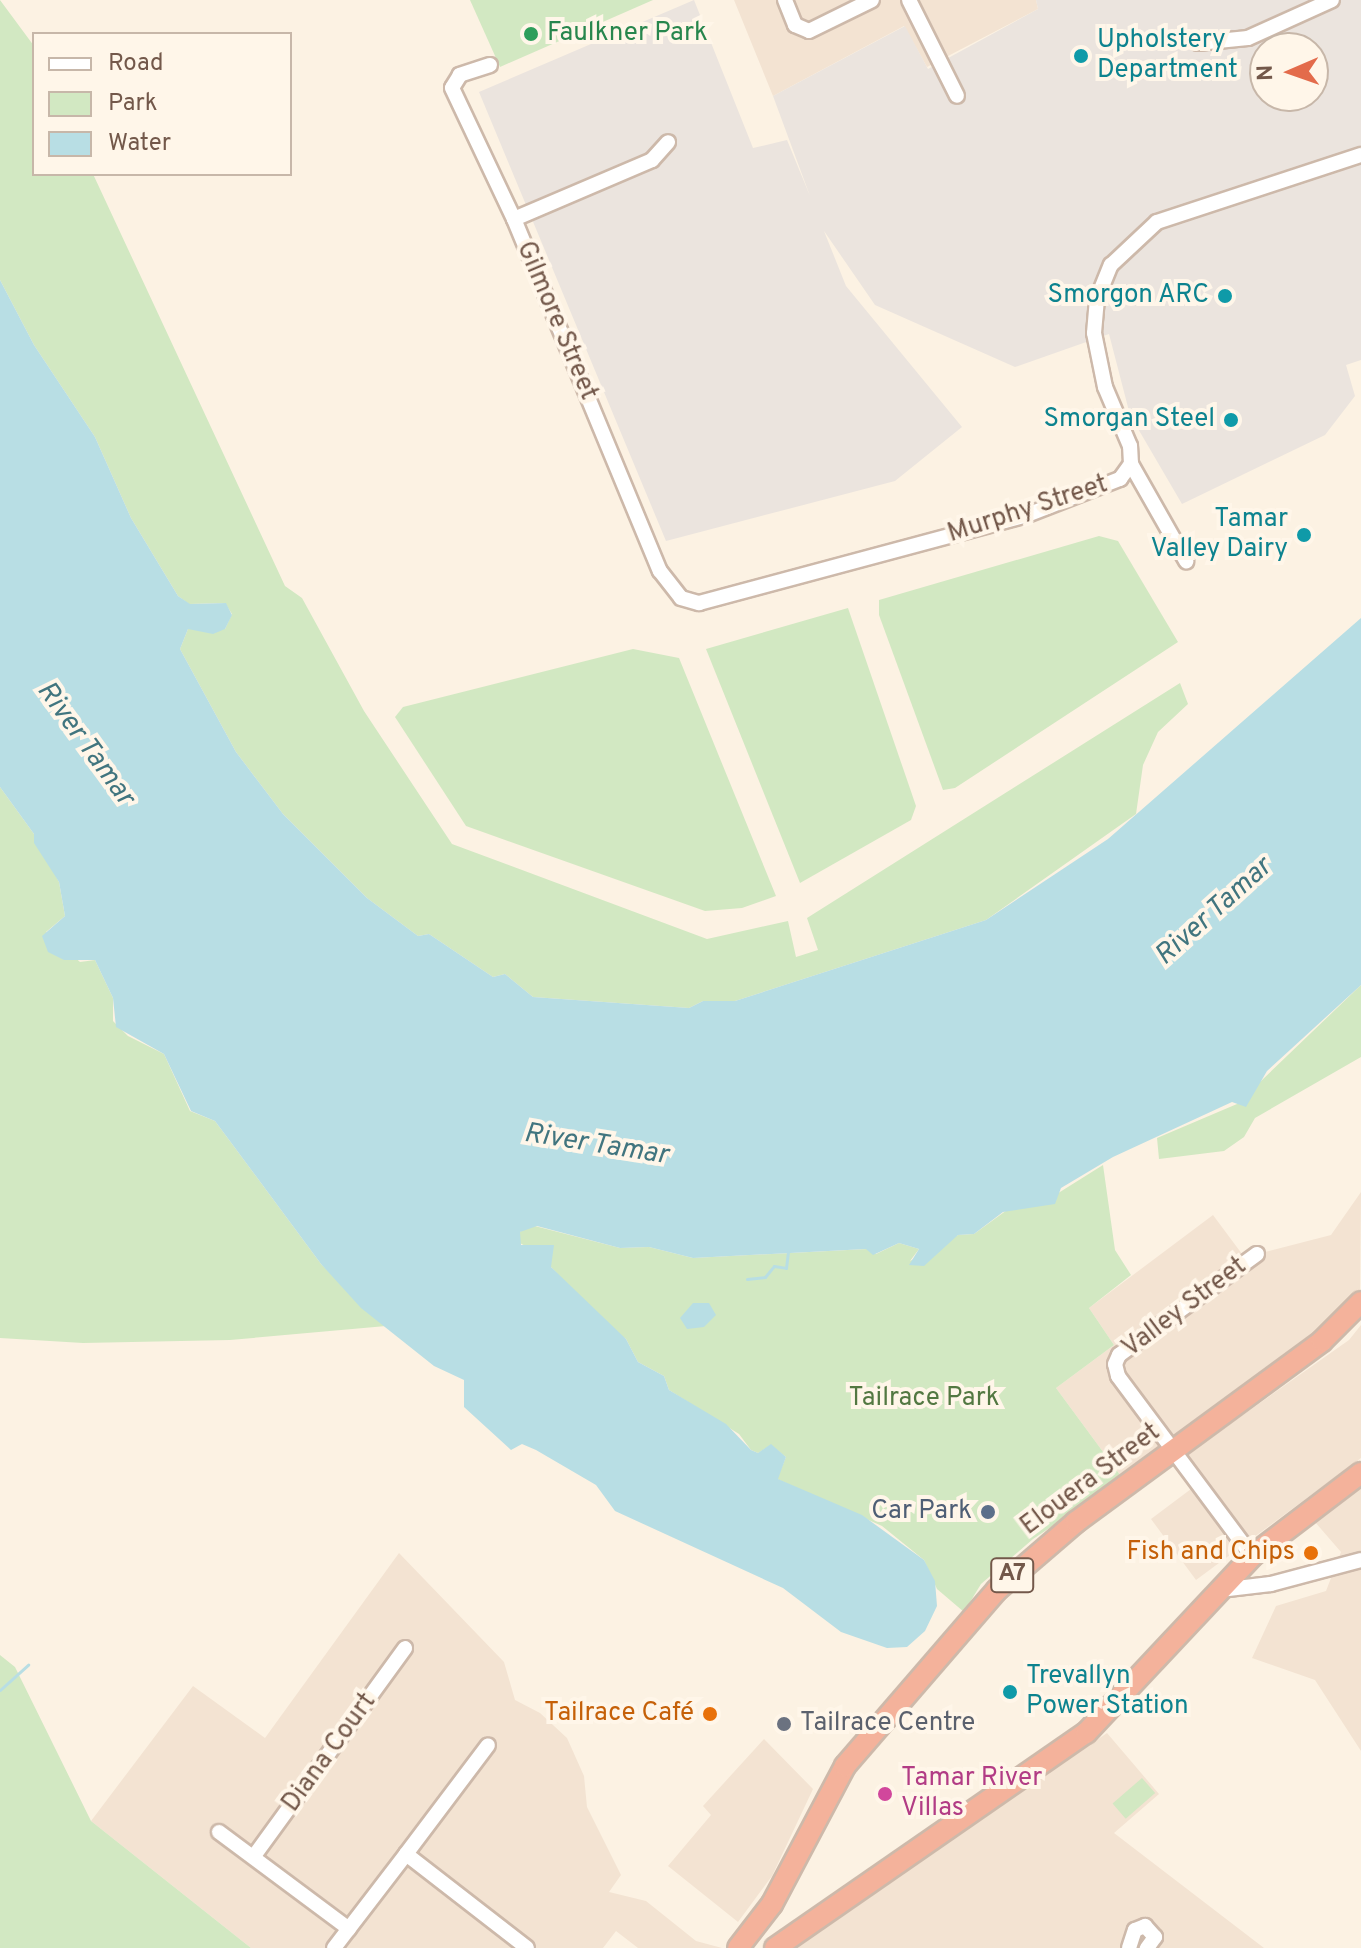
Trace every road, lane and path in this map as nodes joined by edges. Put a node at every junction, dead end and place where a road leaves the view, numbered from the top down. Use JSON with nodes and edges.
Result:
{"nodes":[{"id":1,"x":785,"y":0,"type":"edge"},
{"id":2,"x":872,"y":0,"type":"edge"},
{"id":3,"x":909,"y":0,"type":"edge"},
{"id":4,"x":1332,"y":0,"type":"edge"},
{"id":5,"x":1198,"y":43,"type":"dead end"},
{"id":6,"x":490,"y":65,"type":"dead end"},
{"id":7,"x":957,"y":96,"type":"dead end"},
{"id":8,"x":668,"y":142,"type":"dead end"},
{"id":9,"x":1361,"y":155,"type":"edge"},
{"id":10,"x":514,"y":219,"type":"junction"},
{"id":11,"x":1131,"y":464,"type":"junction"},
{"id":12,"x":1186,"y":561,"type":"dead end"},
{"id":13,"x":681,"y":598,"type":"joint"},
{"id":14,"x":1257,"y":1254,"type":"dead end"},
{"id":15,"x":1361,"y":1302,"type":"edge"},
{"id":16,"x":1173,"y":1451,"type":"junction"},
{"id":17,"x":1361,"y":1473,"type":"edge"},
{"id":18,"x":1361,"y":1560,"type":"edge"},
{"id":19,"x":1247,"y":1561,"type":"junction"},
{"id":20,"x":1256,"y":1586,"type":"junction"},
{"id":21,"x":1220,"y":1590,"type":"junction"},
{"id":22,"x":405,"y":1648,"type":"dead end"},
{"id":23,"x":488,"y":1745,"type":"dead end"},
{"id":24,"x":219,"y":1832,"type":"dead end"},
{"id":25,"x":406,"y":1854,"type":"junction"},
{"id":26,"x":254,"y":1856,"type":"junction"},
{"id":27,"x":757,"y":1926,"type":"junction"},
{"id":28,"x":349,"y":1929,"type":"junction"},
{"id":29,"x":782,"y":1946,"type":"edge"},
{"id":30,"x":334,"y":1948,"type":"edge"},
{"id":31,"x":527,"y":1948,"type":"edge"},
{"id":32,"x":738,"y":1948,"type":"edge"},
{"id":33,"x":1129,"y":1948,"type":"edge"},
{"id":34,"x":1147,"y":1948,"type":"edge"}],
"edges":[{"from":1,"to":2,"type":"street"},
{"from":3,"to":7,"type":"street"},
{"from":4,"to":5,"type":"street"},
{"from":6,"to":10,"type":"street","name":"Gilmore Street"},
{"from":8,"to":10,"type":"street"},
{"from":9,"to":11,"type":"street","name":"Murphy Street"},
{"from":10,"to":13,"type":"street","name":"Gilmore Street"},
{"from":11,"to":12,"type":"street"},
{"from":11,"to":13,"type":"street","name":"Murphy Street"},
{"from":14,"to":16,"type":"street","name":"Valley Street"},
{"from":15,"to":16,"type":"highway","name":"Elouera Street","number":"A7"},
{"from":16,"to":19,"type":"street"},
{"from":16,"to":27,"type":"highway","name":"Elouera Street","number":"A7"},
{"from":17,"to":19,"type":"highway"},
{"from":18,"to":20,"type":"street"},
{"from":19,"to":20,"type":"street"},
{"from":19,"to":21,"type":"highway"},
{"from":20,"to":21,"type":"street"},
{"from":21,"to":29,"type":"highway"},
{"from":22,"to":26,"type":"street","name":"Diana Court"},
{"from":23,"to":25,"type":"street"},
{"from":24,"to":26,"type":"street"},
{"from":25,"to":28,"type":"street"},
{"from":25,"to":31,"type":"street"},
{"from":26,"to":28,"type":"street"},
{"from":27,"to":29,"type":"highway"},
{"from":27,"to":32,"type":"highway","number":"A7"},
{"from":28,"to":30,"type":"street"},
{"from":33,"to":34,"type":"street"}]}
